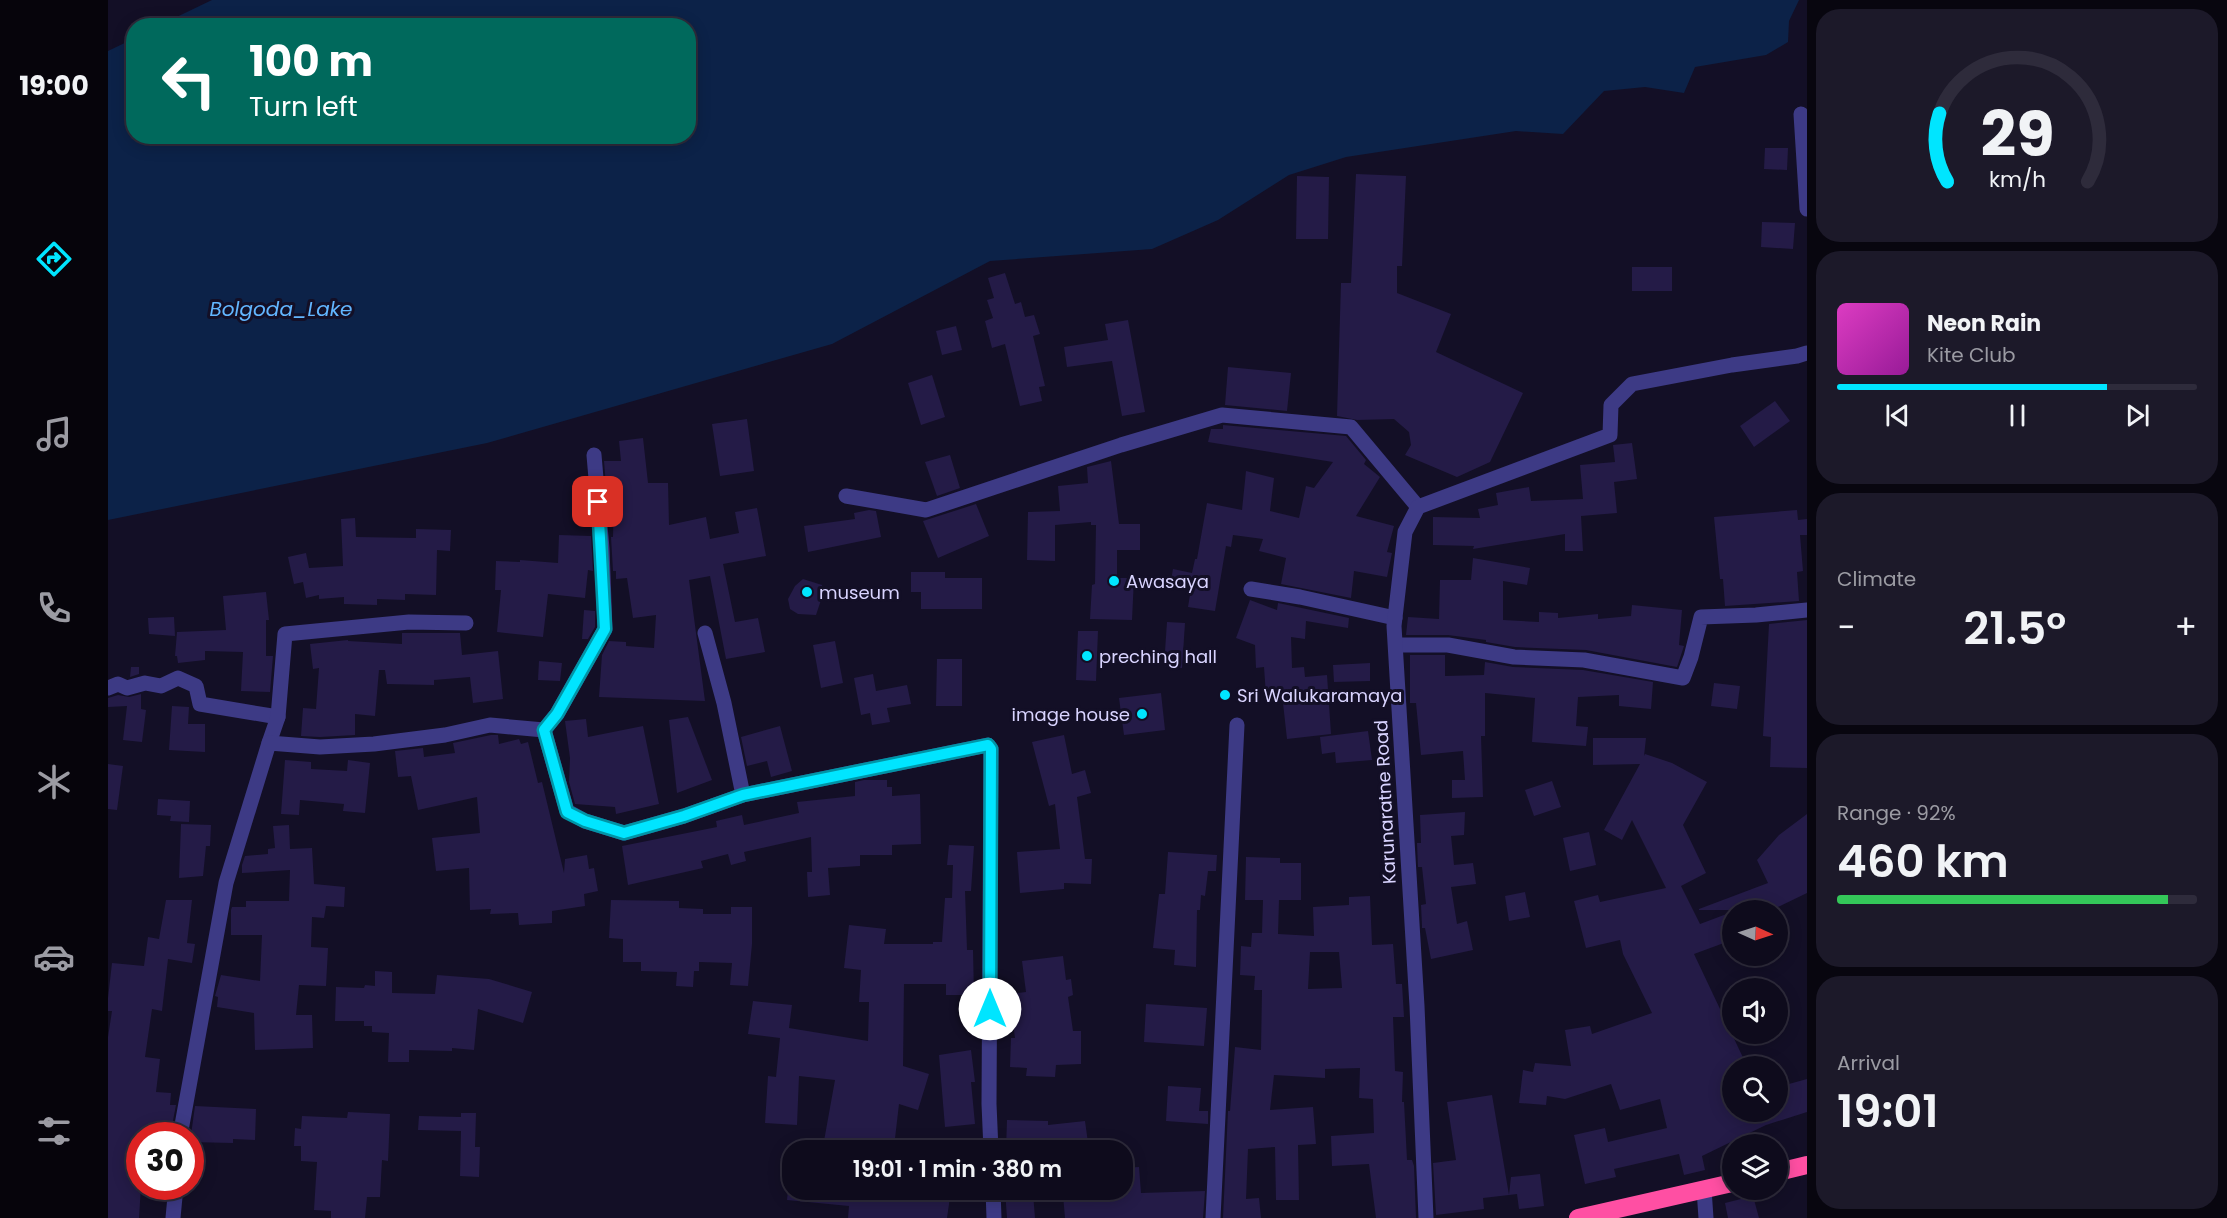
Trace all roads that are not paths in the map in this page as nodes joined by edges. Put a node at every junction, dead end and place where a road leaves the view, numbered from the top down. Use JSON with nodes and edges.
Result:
{"nodes":[{"id":1,"x":1801,"y":114,"type":"dead end"},
{"id":2,"x":1807,"y":193,"type":"edge"},
{"id":3,"x":1807,"y":209,"type":"edge"},
{"id":4,"x":1807,"y":353,"type":"edge"},
{"id":5,"x":594,"y":455,"type":"dead end"},
{"id":6,"x":846,"y":496,"type":"dead end"},
{"id":7,"x":1419,"y":507,"type":"junction"},
{"id":8,"x":1251,"y":589,"type":"dead end"},
{"id":9,"x":1807,"y":610,"type":"edge"},
{"id":10,"x":1395,"y":618,"type":"junction"},
{"id":11,"x":466,"y":623,"type":"dead end"},
{"id":12,"x":705,"y":633,"type":"dead end"},
{"id":13,"x":1396,"y":645,"type":"junction"},
{"id":14,"x":108,"y":688,"type":"edge"},
{"id":15,"x":278,"y":717,"type":"junction"},
{"id":16,"x":1237,"y":726,"type":"dead end"},
{"id":17,"x":544,"y":730,"type":"junction"},
{"id":18,"x":269,"y":743,"type":"junction"},
{"id":19,"x":743,"y":795,"type":"junction"},
{"id":20,"x":183,"y":1122,"type":"edge"},
{"id":21,"x":991,"y":1140,"type":"edge"},
{"id":22,"x":1807,"y":1166,"type":"edge"},
{"id":23,"x":1788,"y":1170,"type":"edge"},
{"id":24,"x":1722,"y":1185,"type":"edge"},
{"id":25,"x":1704,"y":1189,"type":"junction"},
{"id":26,"x":175,"y":1200,"type":"edge"},
{"id":27,"x":993,"y":1200,"type":"edge"},
{"id":28,"x":173,"y":1218,"type":"edge"},
{"id":29,"x":994,"y":1218,"type":"edge"},
{"id":30,"x":1213,"y":1218,"type":"edge"},
{"id":31,"x":1426,"y":1218,"type":"edge"},
{"id":32,"x":1578,"y":1218,"type":"edge"},
{"id":33,"x":1707,"y":1218,"type":"edge"}],
"edges":[{"from":1,"to":2,"type":"street"},
{"from":2,"to":3,"type":"street"},
{"from":4,"to":7,"type":"street"},
{"from":5,"to":17,"type":"street"},
{"from":6,"to":7,"type":"street"},
{"from":7,"to":10,"type":"street","name":"Karunaratne Road"},
{"from":8,"to":10,"type":"street"},
{"from":9,"to":13,"type":"street"},
{"from":10,"to":13,"type":"street","name":"Karunaratne Road"},
{"from":11,"to":15,"type":"street"},
{"from":12,"to":19,"type":"street"},
{"from":13,"to":31,"type":"street","name":"Karunaratne Road"},
{"from":14,"to":15,"type":"street"},
{"from":15,"to":18,"type":"street"},
{"from":16,"to":30,"type":"street"},
{"from":17,"to":18,"type":"street"},
{"from":17,"to":19,"type":"street"},
{"from":18,"to":20,"type":"street"},
{"from":19,"to":21,"type":"street"},
{"from":22,"to":23,"type":"highway"},
{"from":24,"to":25,"type":"highway"},
{"from":25,"to":32,"type":"highway"},
{"from":25,"to":33,"type":"street"},
{"from":26,"to":28,"type":"street"},
{"from":27,"to":29,"type":"street"}]}
